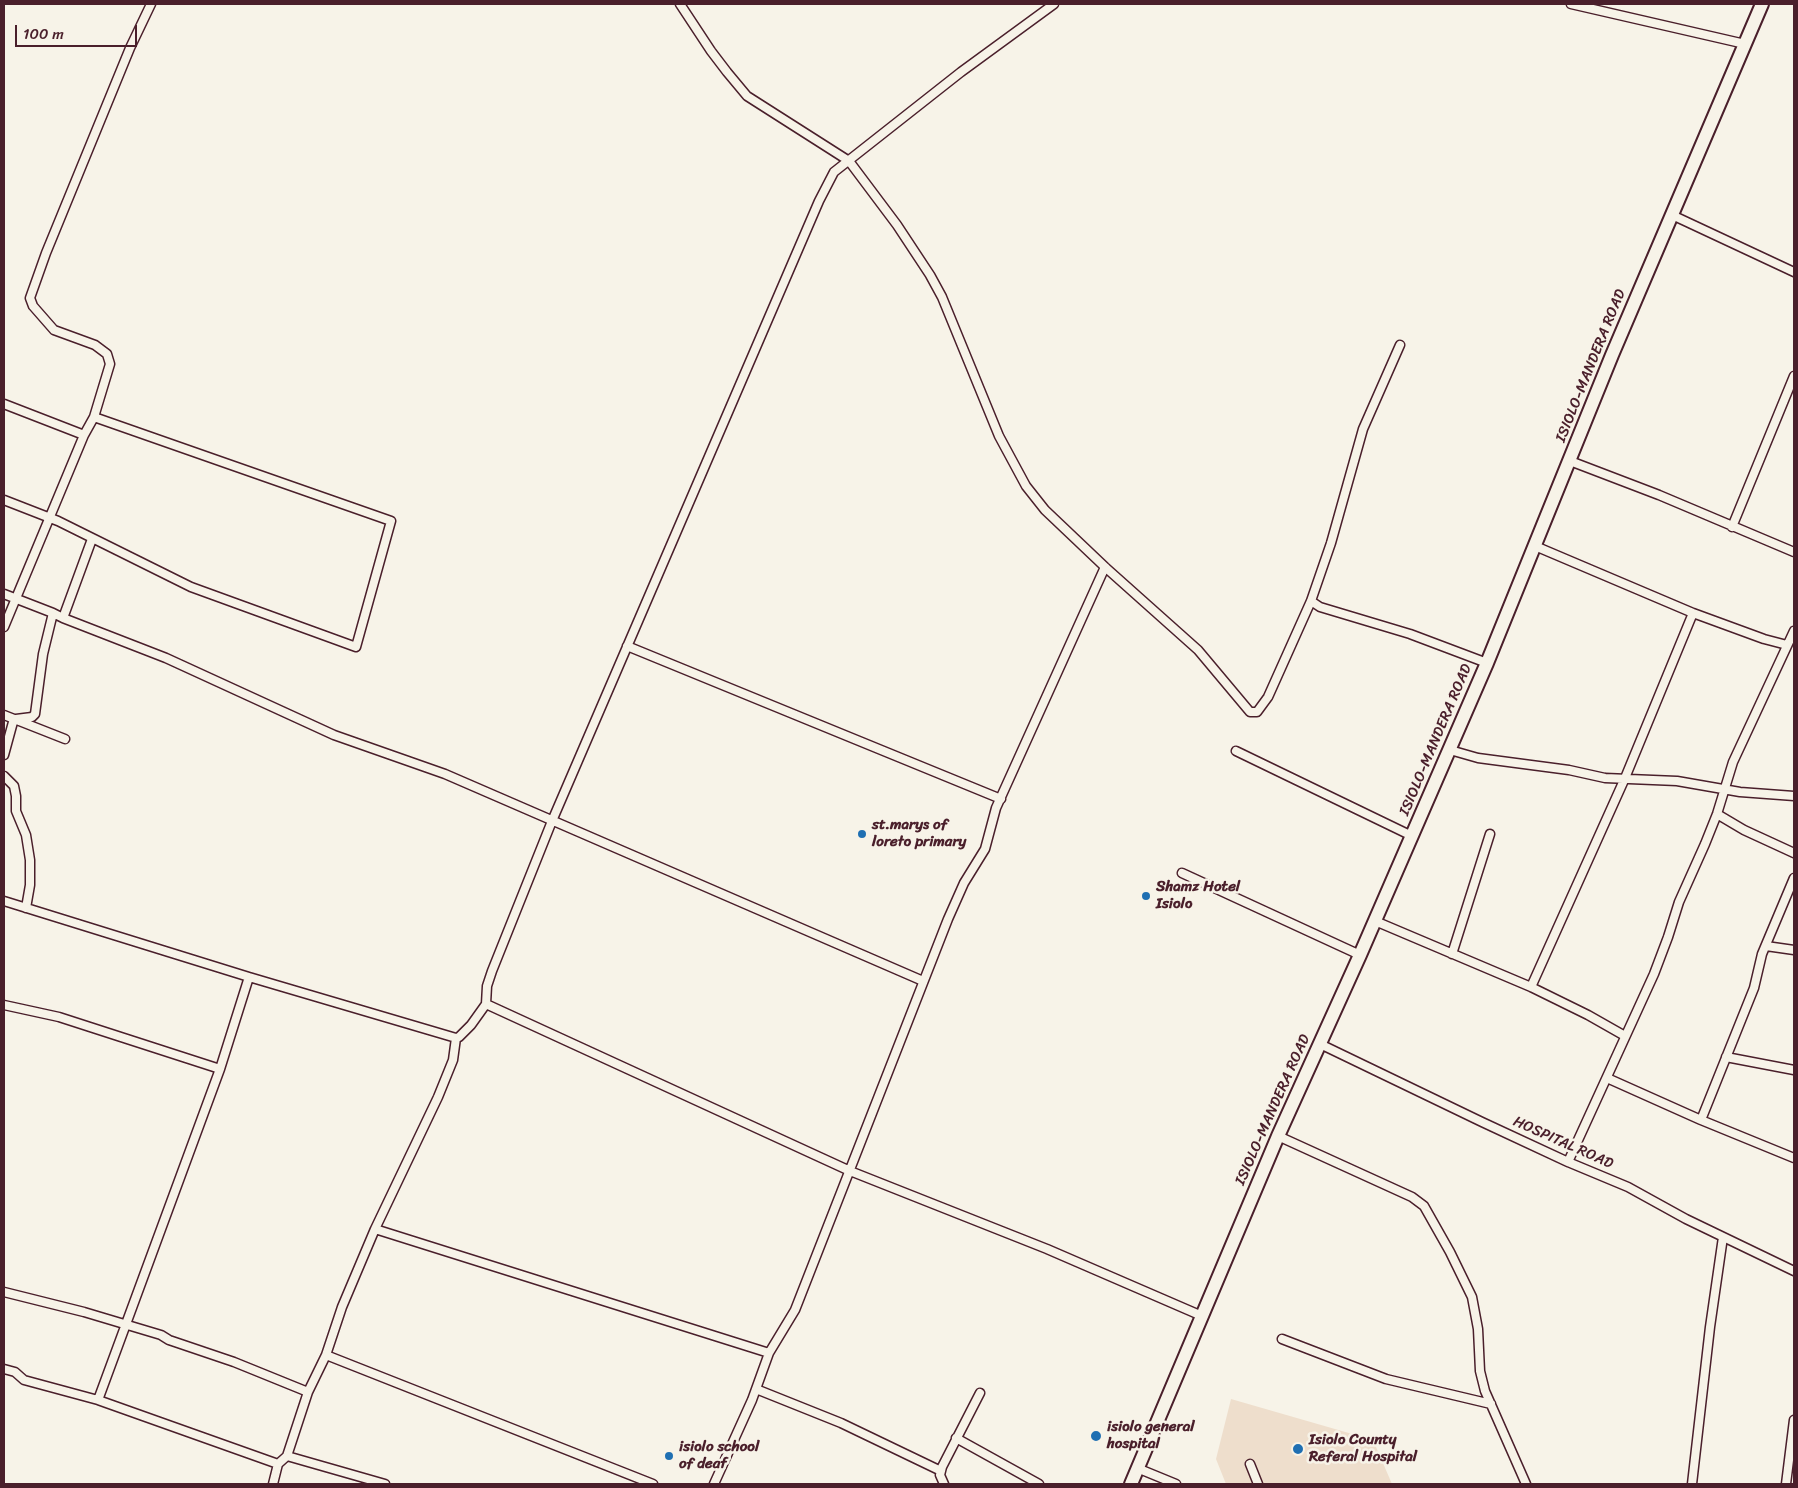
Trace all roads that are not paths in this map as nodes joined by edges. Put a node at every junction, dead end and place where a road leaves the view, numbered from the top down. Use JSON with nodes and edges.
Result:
{"nodes":[{"id":1,"x":151,"y":4,"type":"edge"},
{"id":2,"x":680,"y":4,"type":"edge"},
{"id":3,"x":1054,"y":4,"type":"edge"},
{"id":4,"x":1571,"y":4,"type":"edge"},
{"id":5,"x":1762,"y":4,"type":"edge"},
{"id":6,"x":1746,"y":44,"type":"junction"},
{"id":7,"x":849,"y":161,"type":"junction"},
{"id":8,"x":1672,"y":215,"type":"junction"},
{"id":9,"x":1794,"y":272,"type":"edge"},
{"id":10,"x":1400,"y":345,"type":"dead end"},
{"id":11,"x":1794,"y":376,"type":"edge"},
{"id":12,"x":4,"y":404,"type":"edge"},
{"id":13,"x":94,"y":417,"type":"junction"},
{"id":14,"x":84,"y":434,"type":"junction"},
{"id":15,"x":1570,"y":461,"type":"junction"},
{"id":16,"x":4,"y":500,"type":"edge"},
{"id":17,"x":50,"y":518,"type":"junction"},
{"id":18,"x":1732,"y":527,"type":"junction"},
{"id":19,"x":92,"y":539,"type":"junction"},
{"id":20,"x":1535,"y":546,"type":"junction"},
{"id":21,"x":1794,"y":552,"type":"edge"},
{"id":22,"x":1105,"y":567,"type":"junction"},
{"id":23,"x":4,"y":594,"type":"edge"},
{"id":24,"x":16,"y":599,"type":"junction"},
{"id":25,"x":1311,"y":601,"type":"junction"},
{"id":26,"x":53,"y":613,"type":"junction"},
{"id":27,"x":1692,"y":613,"type":"junction"},
{"id":28,"x":64,"y":618,"type":"junction"},
{"id":29,"x":4,"y":627,"type":"edge"},
{"id":30,"x":1794,"y":631,"type":"edge"},
{"id":31,"x":1787,"y":645,"type":"junction"},
{"id":32,"x":626,"y":646,"type":"junction"},
{"id":33,"x":1487,"y":663,"type":"junction"},
{"id":34,"x":4,"y":715,"type":"edge"},
{"id":35,"x":16,"y":719,"type":"junction"},
{"id":36,"x":65,"y":739,"type":"dead end"},
{"id":37,"x":1450,"y":750,"type":"junction"},
{"id":38,"x":1236,"y":752,"type":"dead end"},
{"id":39,"x":4,"y":755,"type":"edge"},
{"id":40,"x":4,"y":776,"type":"edge"},
{"id":41,"x":1625,"y":778,"type":"junction"},
{"id":42,"x":1725,"y":789,"type":"junction"},
{"id":43,"x":1794,"y":796,"type":"edge"},
{"id":44,"x":1001,"y":800,"type":"junction"},
{"id":45,"x":1717,"y":814,"type":"junction"},
{"id":46,"x":552,"y":821,"type":"junction"},
{"id":47,"x":1490,"y":834,"type":"dead end"},
{"id":48,"x":1412,"y":836,"type":"junction"},
{"id":49,"x":1794,"y":853,"type":"edge"},
{"id":50,"x":1182,"y":873,"type":"dead end"},
{"id":51,"x":1794,"y":878,"type":"edge"},
{"id":52,"x":4,"y":901,"type":"edge"},
{"id":53,"x":26,"y":908,"type":"junction"},
{"id":54,"x":1375,"y":921,"type":"junction"},
{"id":55,"x":1766,"y":946,"type":"junction"},
{"id":56,"x":1794,"y":950,"type":"edge"},
{"id":57,"x":1452,"y":954,"type":"junction"},
{"id":58,"x":1360,"y":955,"type":"junction"},
{"id":59,"x":248,"y":977,"type":"junction"},
{"id":60,"x":923,"y":981,"type":"junction"},
{"id":61,"x":1531,"y":987,"type":"junction"},
{"id":62,"x":486,"y":1004,"type":"junction"},
{"id":63,"x":4,"y":1005,"type":"edge"},
{"id":64,"x":1625,"y":1036,"type":"junction"},
{"id":65,"x":456,"y":1038,"type":"junction"},
{"id":66,"x":1320,"y":1044,"type":"junction"},
{"id":67,"x":1726,"y":1057,"type":"junction"},
{"id":68,"x":220,"y":1070,"type":"junction"},
{"id":69,"x":1794,"y":1070,"type":"edge"},
{"id":70,"x":1607,"y":1078,"type":"junction"},
{"id":71,"x":1700,"y":1120,"type":"junction"},
{"id":72,"x":1278,"y":1136,"type":"junction"},
{"id":73,"x":1794,"y":1158,"type":"edge"},
{"id":74,"x":1568,"y":1162,"type":"junction"},
{"id":75,"x":850,"y":1171,"type":"junction"},
{"id":76,"x":376,"y":1229,"type":"junction"},
{"id":77,"x":1723,"y":1237,"type":"junction"},
{"id":78,"x":1794,"y":1270,"type":"edge"},
{"id":79,"x":4,"y":1292,"type":"edge"},
{"id":80,"x":1202,"y":1316,"type":"junction"},
{"id":81,"x":125,"y":1325,"type":"junction"},
{"id":82,"x":1282,"y":1339,"type":"dead end"},
{"id":83,"x":769,"y":1353,"type":"junction"},
{"id":84,"x":326,"y":1355,"type":"junction"},
{"id":85,"x":4,"y":1369,"type":"edge"},
{"id":86,"x":756,"y":1389,"type":"junction"},
{"id":87,"x":308,"y":1392,"type":"junction"},
{"id":88,"x":980,"y":1393,"type":"dead end"},
{"id":89,"x":98,"y":1400,"type":"junction"},
{"id":90,"x":1491,"y":1404,"type":"junction"},
{"id":91,"x":1794,"y":1420,"type":"edge"},
{"id":92,"x":956,"y":1438,"type":"junction"},
{"id":93,"x":287,"y":1456,"type":"junction"},
{"id":94,"x":278,"y":1464,"type":"junction"},
{"id":95,"x":1250,"y":1464,"type":"dead end"},
{"id":96,"x":1137,"y":1468,"type":"junction"},
{"id":97,"x":941,"y":1471,"type":"junction"},
{"id":98,"x":273,"y":1484,"type":"edge"},
{"id":99,"x":385,"y":1484,"type":"edge"},
{"id":100,"x":652,"y":1484,"type":"edge"},
{"id":101,"x":714,"y":1484,"type":"edge"},
{"id":102,"x":944,"y":1484,"type":"edge"},
{"id":103,"x":1039,"y":1484,"type":"edge"},
{"id":104,"x":1131,"y":1484,"type":"edge"},
{"id":105,"x":1176,"y":1484,"type":"edge"},
{"id":106,"x":1258,"y":1484,"type":"edge"},
{"id":107,"x":1526,"y":1484,"type":"edge"},
{"id":108,"x":1692,"y":1484,"type":"edge"},
{"id":109,"x":1786,"y":1484,"type":"edge"}],
"edges":[{"from":1,"to":13,"type":"street"},
{"from":2,"to":7,"type":"street"},
{"from":3,"to":7,"type":"street"},
{"from":4,"to":6,"type":"street"},
{"from":5,"to":6,"type":"highway","name":"ISIOLO-MANDERA ROAD"},
{"from":6,"to":8,"type":"highway","name":"ISIOLO-MANDERA ROAD"},
{"from":7,"to":22,"type":"street"},
{"from":7,"to":32,"type":"street"},
{"from":8,"to":9,"type":"street"},
{"from":8,"to":15,"type":"highway","name":"ISIOLO-MANDERA ROAD"},
{"from":10,"to":25,"type":"street"},
{"from":11,"to":18,"type":"street"},
{"from":12,"to":14,"type":"street"},
{"from":13,"to":14,"type":"street"},
{"from":13,"to":19,"type":"street"},
{"from":14,"to":17,"type":"street"},
{"from":15,"to":18,"type":"street"},
{"from":15,"to":20,"type":"highway","name":"ISIOLO-MANDERA ROAD"},
{"from":16,"to":17,"type":"street"},
{"from":17,"to":19,"type":"street"},
{"from":17,"to":24,"type":"street"},
{"from":18,"to":21,"type":"street"},
{"from":19,"to":28,"type":"street"},
{"from":20,"to":27,"type":"street"},
{"from":20,"to":33,"type":"highway","name":"ISIOLO-MANDERA ROAD"},
{"from":22,"to":25,"type":"street"},
{"from":22,"to":44,"type":"street"},
{"from":23,"to":24,"type":"street"},
{"from":24,"to":26,"type":"street"},
{"from":24,"to":29,"type":"street"},
{"from":25,"to":33,"type":"street"},
{"from":26,"to":28,"type":"street"},
{"from":26,"to":35,"type":"street"},
{"from":27,"to":31,"type":"street"},
{"from":27,"to":41,"type":"street"},
{"from":28,"to":46,"type":"street"},
{"from":30,"to":31,"type":"street"},
{"from":31,"to":42,"type":"street"},
{"from":32,"to":44,"type":"street"},
{"from":32,"to":46,"type":"street"},
{"from":33,"to":37,"type":"highway","name":"ISIOLO-MANDERA ROAD"},
{"from":34,"to":35,"type":"street"},
{"from":35,"to":36,"type":"street"},
{"from":35,"to":39,"type":"street"},
{"from":37,"to":41,"type":"street"},
{"from":37,"to":48,"type":"highway","name":"ISIOLO-MANDERA ROAD"},
{"from":38,"to":48,"type":"street"},
{"from":40,"to":53,"type":"street"},
{"from":41,"to":42,"type":"street"},
{"from":41,"to":61,"type":"street"},
{"from":42,"to":43,"type":"street"},
{"from":42,"to":45,"type":"street"},
{"from":44,"to":60,"type":"street"},
{"from":45,"to":49,"type":"street"},
{"from":45,"to":64,"type":"street"},
{"from":46,"to":60,"type":"street"},
{"from":46,"to":62,"type":"street"},
{"from":47,"to":57,"type":"street"},
{"from":48,"to":54,"type":"highway","name":"ISIOLO-MANDERA ROAD"},
{"from":50,"to":58,"type":"street"},
{"from":51,"to":55,"type":"street"},
{"from":52,"to":53,"type":"street"},
{"from":53,"to":59,"type":"street"},
{"from":54,"to":57,"type":"street"},
{"from":54,"to":58,"type":"highway","name":"ISIOLO-MANDERA ROAD"},
{"from":55,"to":56,"type":"street"},
{"from":55,"to":67,"type":"street"},
{"from":57,"to":61,"type":"street"},
{"from":58,"to":66,"type":"highway","name":"ISIOLO-MANDERA ROAD"},
{"from":59,"to":65,"type":"street"},
{"from":59,"to":68,"type":"street"},
{"from":60,"to":75,"type":"street"},
{"from":61,"to":64,"type":"street"},
{"from":62,"to":65,"type":"street"},
{"from":62,"to":75,"type":"street"},
{"from":63,"to":68,"type":"street"},
{"from":64,"to":70,"type":"street"},
{"from":65,"to":76,"type":"street"},
{"from":66,"to":72,"type":"highway","name":"ISIOLO-MANDERA ROAD"},
{"from":66,"to":74,"type":"street","name":"HOSPITAL ROAD"},
{"from":67,"to":69,"type":"street"},
{"from":67,"to":71,"type":"street"},
{"from":68,"to":81,"type":"street"},
{"from":70,"to":71,"type":"street"},
{"from":70,"to":74,"type":"street"},
{"from":71,"to":73,"type":"street"},
{"from":72,"to":80,"type":"highway","name":"ISIOLO-MANDERA ROAD"},
{"from":72,"to":90,"type":"street"},
{"from":74,"to":77,"type":"street","name":"HOSPITAL ROAD"},
{"from":75,"to":80,"type":"street"},
{"from":75,"to":83,"type":"street"},
{"from":76,"to":83,"type":"street"},
{"from":76,"to":84,"type":"street"},
{"from":77,"to":78,"type":"street","name":"HOSPITAL ROAD"},
{"from":77,"to":108,"type":"street"},
{"from":79,"to":81,"type":"street"},
{"from":80,"to":96,"type":"highway","name":"ISIOLO-MANDERA ROAD"},
{"from":81,"to":87,"type":"street"},
{"from":81,"to":89,"type":"street"},
{"from":82,"to":90,"type":"street"},
{"from":83,"to":86,"type":"street"},
{"from":84,"to":87,"type":"street"},
{"from":84,"to":100,"type":"street"},
{"from":85,"to":89,"type":"street"},
{"from":86,"to":97,"type":"street"},
{"from":86,"to":101,"type":"street"},
{"from":87,"to":93,"type":"street"},
{"from":88,"to":92,"type":"street"},
{"from":89,"to":94,"type":"street"},
{"from":90,"to":107,"type":"street"},
{"from":91,"to":109,"type":"street"},
{"from":92,"to":97,"type":"street"},
{"from":92,"to":103,"type":"street"},
{"from":93,"to":94,"type":"street"},
{"from":93,"to":99,"type":"street"},
{"from":94,"to":98,"type":"street"},
{"from":95,"to":106,"type":"street"},
{"from":96,"to":104,"type":"highway","name":"ISIOLO-MANDERA ROAD"},
{"from":96,"to":105,"type":"street"},
{"from":97,"to":102,"type":"street"}]}
